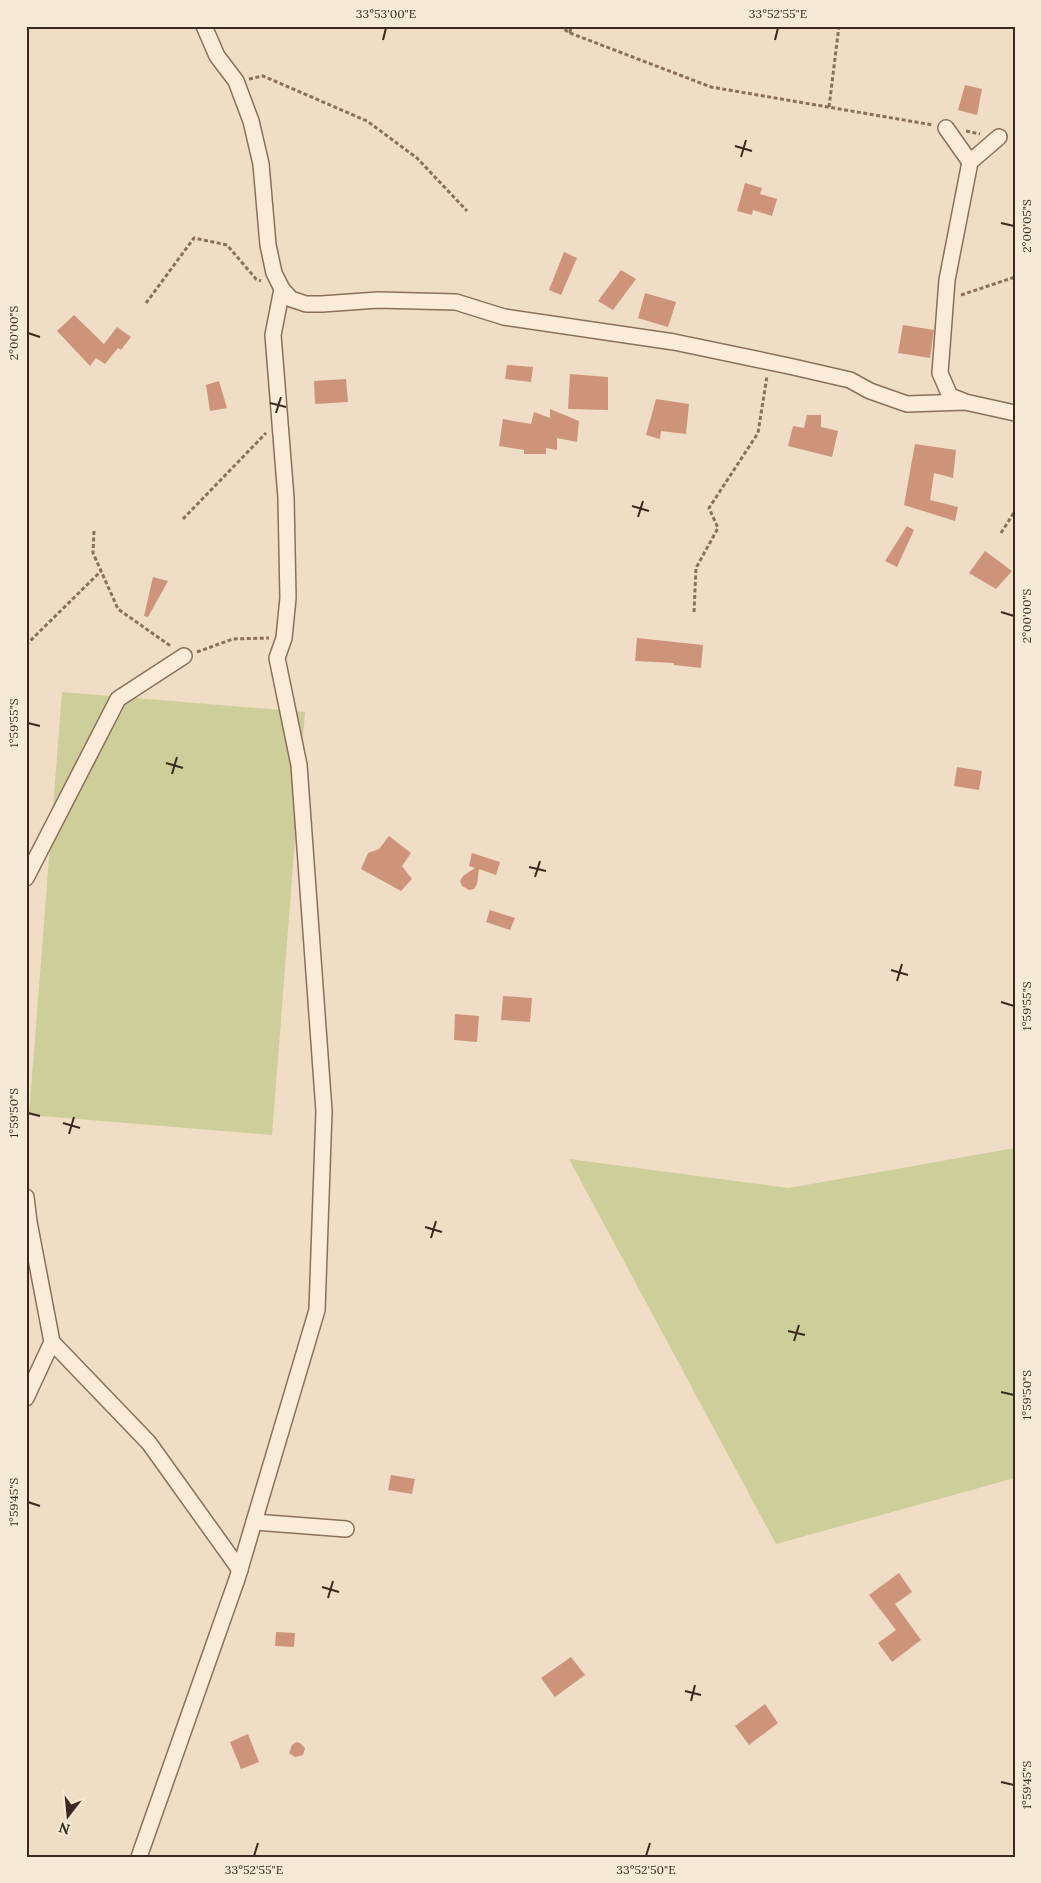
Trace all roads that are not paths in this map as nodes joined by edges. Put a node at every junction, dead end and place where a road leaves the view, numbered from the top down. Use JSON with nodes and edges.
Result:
{"nodes":[{"id":1,"x":204,"y":26,"type":"edge"},
{"id":2,"x":946,"y":128,"type":"road end"},
{"id":3,"x":999,"y":137,"type":"road end"},
{"id":4,"x":970,"y":162,"type":"junction"},
{"id":5,"x":282,"y":289,"type":"junction"},
{"id":6,"x":965,"y":402,"type":"junction"},
{"id":7,"x":1015,"y":413,"type":"edge"},
{"id":8,"x":184,"y":656,"type":"road end"},
{"id":9,"x":26,"y":878,"type":"edge"},
{"id":10,"x":26,"y":1196,"type":"edge"},
{"id":11,"x":52,"y":1342,"type":"junction"},
{"id":12,"x":26,"y":1398,"type":"edge"},
{"id":13,"x":254,"y":1522,"type":"junction"},
{"id":14,"x":346,"y":1529,"type":"dead end"},
{"id":15,"x":240,"y":1570,"type":"junction"},
{"id":16,"x":139,"y":1857,"type":"edge"}],
"edges":[{"from":1,"to":5,"type":"street"},
{"from":2,"to":4,"type":"street"},
{"from":3,"to":4,"type":"street"},
{"from":4,"to":6,"type":"street"},
{"from":5,"to":6,"type":"street"},
{"from":5,"to":13,"type":"street"},
{"from":6,"to":7,"type":"street"},
{"from":8,"to":9,"type":"street"},
{"from":10,"to":11,"type":"street"},
{"from":11,"to":12,"type":"street"},
{"from":11,"to":15,"type":"street"},
{"from":13,"to":14,"type":"street"},
{"from":13,"to":15,"type":"street"},
{"from":15,"to":16,"type":"street"}]}
